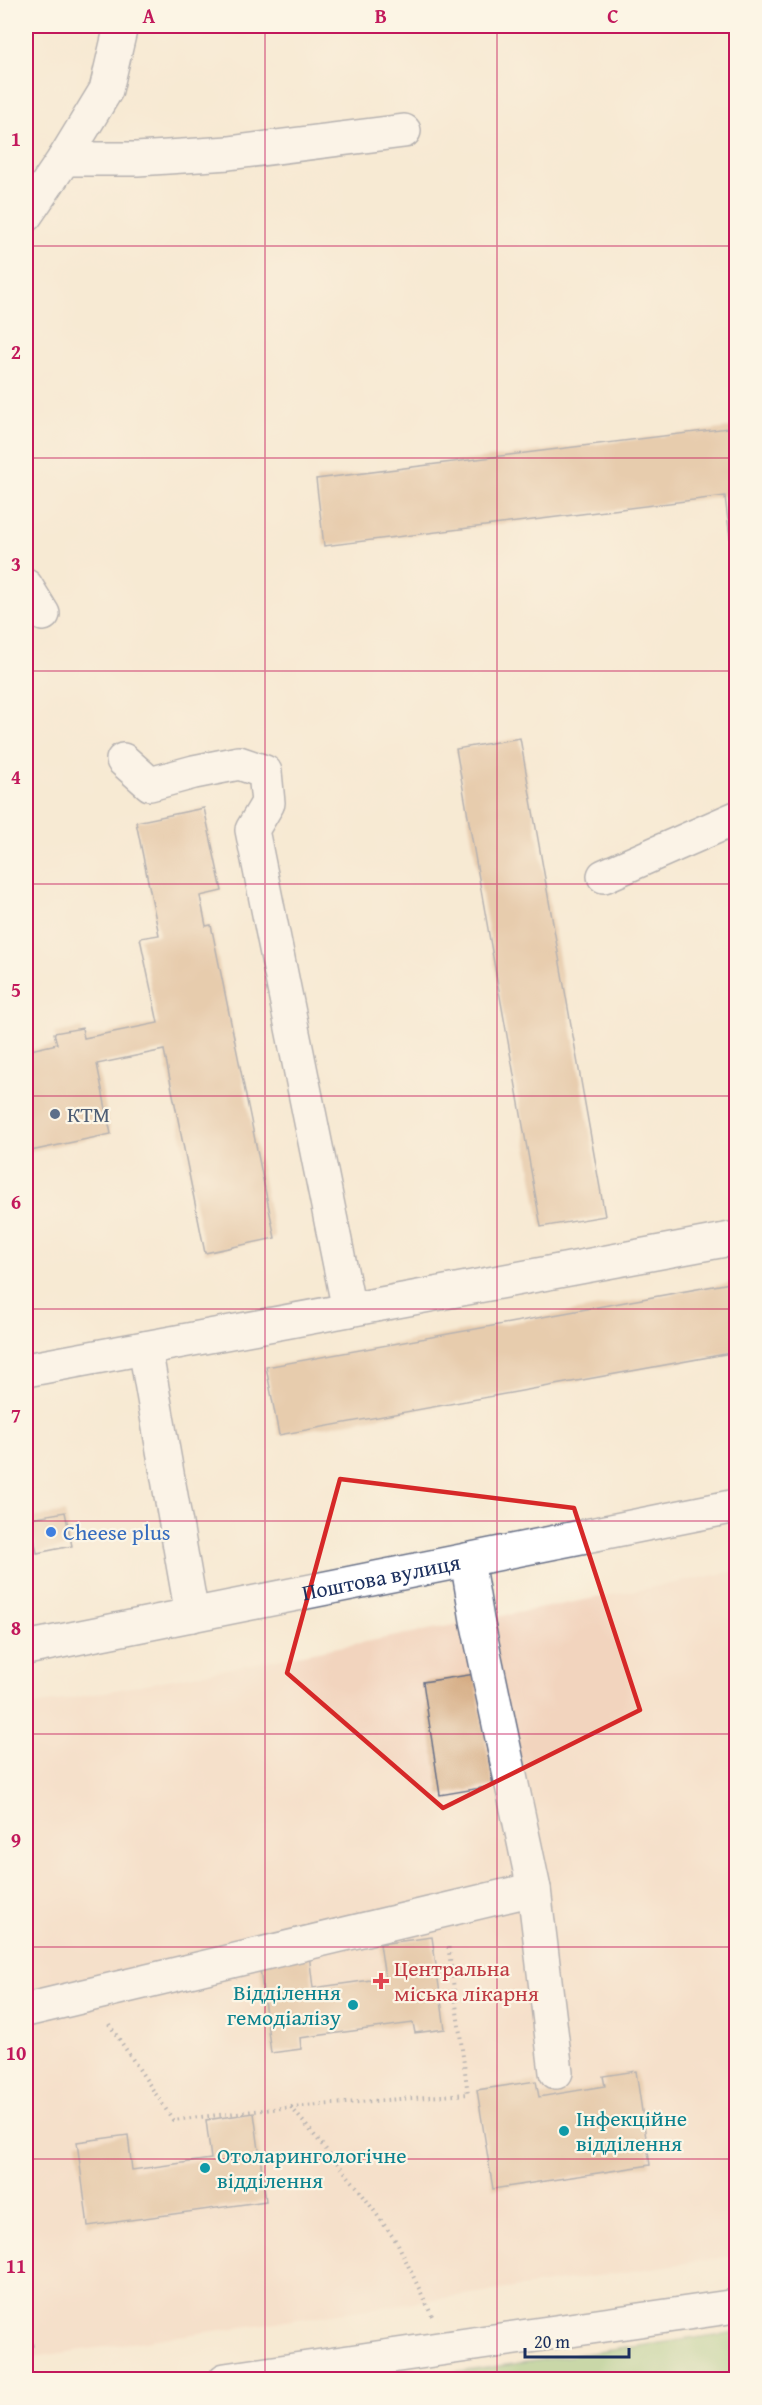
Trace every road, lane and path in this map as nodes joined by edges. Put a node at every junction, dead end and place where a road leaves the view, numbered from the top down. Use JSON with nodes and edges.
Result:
{"nodes":[{"id":1,"x":121,"y":26,"type":"edge"},
{"id":2,"x":404,"y":131,"type":"dead end"},
{"id":3,"x":64,"y":159,"type":"junction"},
{"id":4,"x":26,"y":215,"type":"edge"},
{"id":5,"x":26,"y":586,"type":"edge"},
{"id":6,"x":43,"y":614,"type":"dead end"},
{"id":7,"x":123,"y":760,"type":"dead end"},
{"id":8,"x":736,"y":818,"type":"edge"},
{"id":9,"x":604,"y":876,"type":"dead end"},
{"id":10,"x":736,"y":1238,"type":"edge"},
{"id":11,"x":349,"y":1310,"type":"junction"},
{"id":12,"x":145,"y":1348,"type":"junction"},
{"id":13,"x":26,"y":1370,"type":"edge"},
{"id":14,"x":736,"y":1506,"type":"edge"},
{"id":15,"x":467,"y":1560,"type":"junction"},
{"id":16,"x":192,"y":1615,"type":"junction"},
{"id":17,"x":26,"y":1648,"type":"edge"},
{"id":18,"x":534,"y":1889,"type":"junction"},
{"id":19,"x":444,"y":1911,"type":"junction"},
{"id":20,"x":90,"y":1995,"type":"junction"},
{"id":21,"x":26,"y":2010,"type":"edge"},
{"id":22,"x":556,"y":2072,"type":"dead end"},
{"id":23,"x":291,"y":2107,"type":"junction"},
{"id":24,"x":736,"y":2306,"type":"edge"},
{"id":25,"x":433,"y":2319,"type":"dead end"},
{"id":26,"x":225,"y":2379,"type":"edge"}],
"edges":[{"from":1,"to":3,"type":"street"},
{"from":2,"to":3,"type":"street"},
{"from":3,"to":4,"type":"street"},
{"from":5,"to":6,"type":"street"},
{"from":7,"to":11,"type":"street"},
{"from":8,"to":9,"type":"street"},
{"from":10,"to":11,"type":"street"},
{"from":11,"to":12,"type":"street"},
{"from":12,"to":13,"type":"street"},
{"from":12,"to":16,"type":"street"},
{"from":14,"to":15,"type":"street","name":"Поштова вулиця"},
{"from":15,"to":16,"type":"street","name":"Поштова вулиця"},
{"from":15,"to":18,"type":"street"},
{"from":16,"to":17,"type":"street","name":"Поштова вулиця"},
{"from":18,"to":19,"type":"street"},
{"from":18,"to":22,"type":"street"},
{"from":19,"to":20,"type":"street"},
{"from":19,"to":23,"type":"path"},
{"from":20,"to":21,"type":"street"},
{"from":20,"to":23,"type":"path"},
{"from":23,"to":25,"type":"path"},
{"from":24,"to":26,"type":"street"}]}
